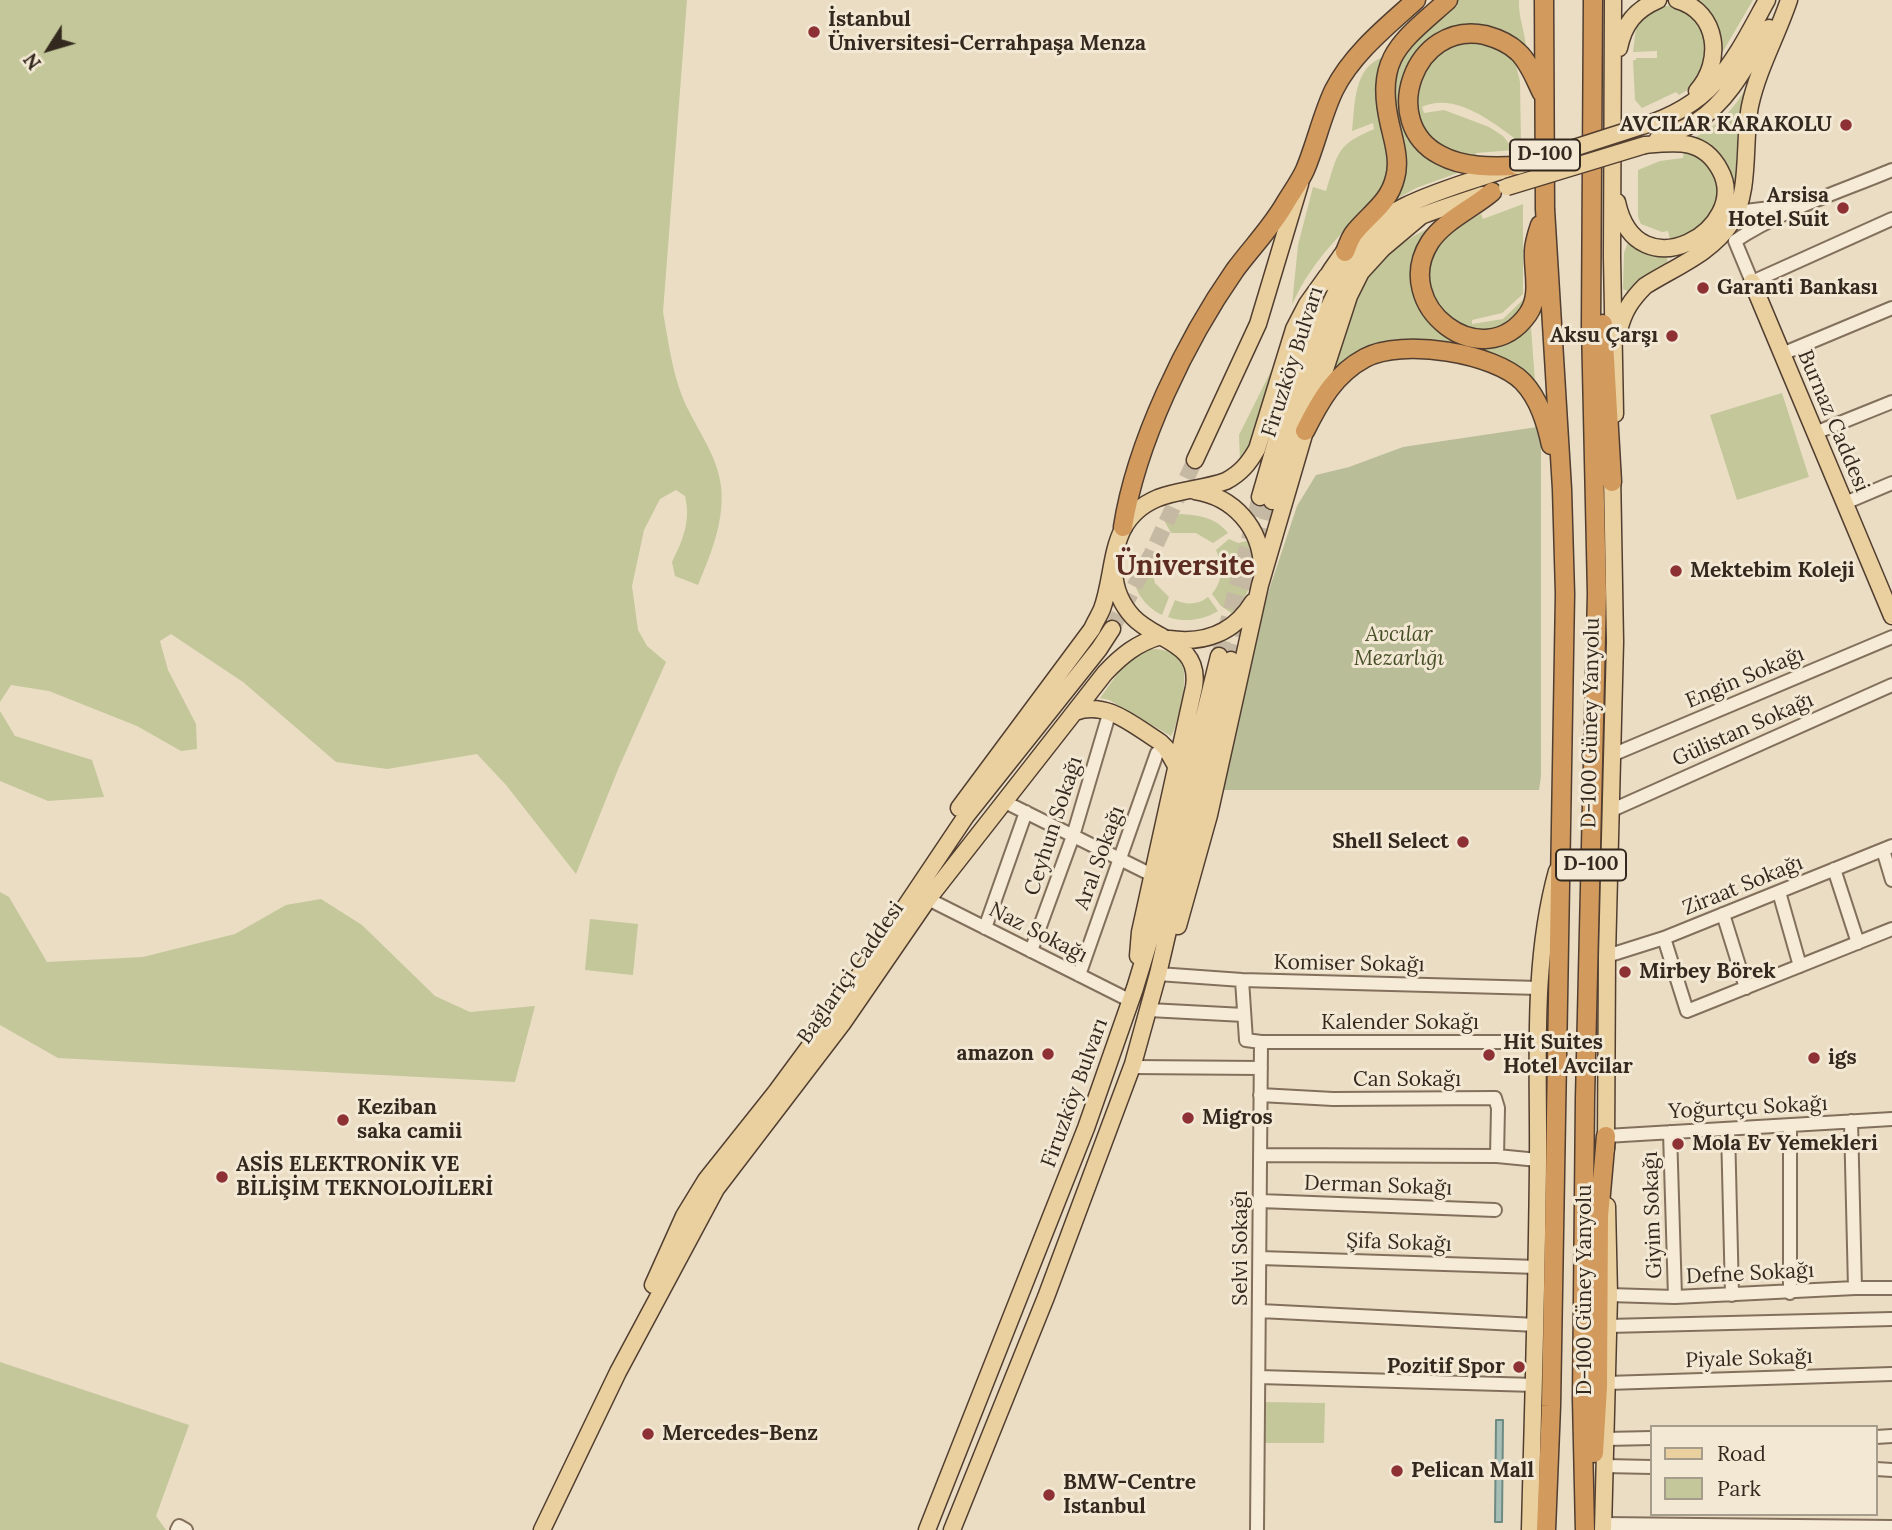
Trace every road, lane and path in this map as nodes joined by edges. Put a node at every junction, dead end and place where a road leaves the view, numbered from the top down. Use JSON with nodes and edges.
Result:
{"nodes":[{"id":1,"x":1416,"y":0,"type":"edge"},
{"id":2,"x":1448,"y":0,"type":"edge"},
{"id":3,"x":1544,"y":0,"type":"edge"},
{"id":4,"x":1593,"y":0,"type":"edge"},
{"id":5,"x":1613,"y":0,"type":"edge"},
{"id":6,"x":1658,"y":0,"type":"edge"},
{"id":7,"x":1677,"y":0,"type":"edge"},
{"id":8,"x":1767,"y":0,"type":"edge"},
{"id":9,"x":1788,"y":0,"type":"edge"},
{"id":10,"x":1613,"y":71,"type":"junction"},
{"id":11,"x":1546,"y":101,"type":"junction"},
{"id":12,"x":1683,"y":110,"type":"junction"},
{"id":13,"x":1645,"y":145,"type":"junction"},
{"id":14,"x":1518,"y":166,"type":"junction"},
{"id":15,"x":1892,"y":170,"type":"edge"},
{"id":16,"x":1304,"y":172,"type":"junction"},
{"id":17,"x":1612,"y":176,"type":"junction"},
{"id":18,"x":1499,"y":189,"type":"junction"},
{"id":19,"x":1802,"y":208,"type":"junction"},
{"id":20,"x":1545,"y":209,"type":"junction"},
{"id":21,"x":1737,"y":212,"type":"junction"},
{"id":22,"x":1420,"y":217,"type":"junction"},
{"id":23,"x":1892,"y":219,"type":"edge"},
{"id":24,"x":1592,"y":234,"type":"junction"},
{"id":25,"x":1345,"y":252,"type":"junction"},
{"id":26,"x":1327,"y":275,"type":"junction"},
{"id":27,"x":1752,"y":282,"type":"junction"},
{"id":28,"x":1892,"y":308,"type":"edge"},
{"id":29,"x":1615,"y":346,"type":"junction"},
{"id":30,"x":1782,"y":354,"type":"junction"},
{"id":31,"x":1892,"y":402,"type":"edge"},
{"id":32,"x":1305,"y":431,"type":"junction"},
{"id":33,"x":1815,"y":433,"type":"junction"},
{"id":34,"x":1195,"y":460,"type":"tunnel mouth"},
{"id":35,"x":1612,"y":482,"type":"junction"},
{"id":36,"x":1892,"y":483,"type":"edge"},
{"id":37,"x":1562,"y":489,"type":"junction"},
{"id":38,"x":1193,"y":491,"type":"junction"},
{"id":39,"x":1844,"y":503,"type":"junction"},
{"id":40,"x":1123,"y":527,"type":"junction"},
{"id":41,"x":1113,"y":563,"type":"junction"},
{"id":42,"x":1885,"y":582,"type":"edge"},
{"id":43,"x":1260,"y":585,"type":"junction"},
{"id":44,"x":1892,"y":616,"type":"edge"},
{"id":45,"x":1112,"y":629,"type":"tunnel mouth"},
{"id":46,"x":1165,"y":637,"type":"junction"},
{"id":47,"x":1892,"y":637,"type":"edge"},
{"id":48,"x":1892,"y":685,"type":"edge"},
{"id":49,"x":1110,"y":711,"type":"junction"},
{"id":50,"x":1075,"y":712,"type":"junction"},
{"id":51,"x":1157,"y":753,"type":"dead end"},
{"id":52,"x":1612,"y":755,"type":"junction"},
{"id":53,"x":1175,"y":764,"type":"junction"},
{"id":54,"x":1005,"y":802,"type":"junction"},
{"id":55,"x":1610,"y":811,"type":"junction"},
{"id":56,"x":1026,"y":812,"type":"junction"},
{"id":57,"x":1073,"y":836,"type":"junction"},
{"id":58,"x":1887,"y":848,"type":"edge"},
{"id":59,"x":937,"y":858,"type":"junction"},
{"id":60,"x":1119,"y":859,"type":"junction"},
{"id":61,"x":1559,"y":862,"type":"junction"},
{"id":62,"x":1834,"y":869,"type":"junction"},
{"id":63,"x":1152,"y":875,"type":"junction"},
{"id":64,"x":1892,"y":880,"type":"edge"},
{"id":65,"x":1779,"y":892,"type":"junction"},
{"id":66,"x":928,"y":899,"type":"junction"},
{"id":67,"x":1723,"y":914,"type":"junction"},
{"id":68,"x":985,"y":928,"type":"junction"},
{"id":69,"x":1892,"y":929,"type":"edge"},
{"id":70,"x":1664,"y":938,"type":"junction"},
{"id":71,"x":1858,"y":943,"type":"junction"},
{"id":72,"x":1031,"y":951,"type":"junction"},
{"id":73,"x":1607,"y":956,"type":"junction"},
{"id":74,"x":1800,"y":966,"type":"junction"},
{"id":75,"x":1158,"y":974,"type":"junction"},
{"id":76,"x":1079,"y":975,"type":"junction"},
{"id":77,"x":1242,"y":980,"type":"junction"},
{"id":78,"x":1539,"y":988,"type":"junction"},
{"id":79,"x":1745,"y":988,"type":"junction"},
{"id":80,"x":1133,"y":994,"type":"junction"},
{"id":81,"x":1149,"y":1010,"type":"junction"},
{"id":82,"x":1244,"y":1015,"type":"junction"},
{"id":83,"x":1261,"y":1042,"type":"junction"},
{"id":84,"x":1539,"y":1042,"type":"junction"},
{"id":85,"x":1133,"y":1067,"type":"junction"},
{"id":86,"x":1261,"y":1069,"type":"junction"},
{"id":87,"x":1261,"y":1095,"type":"junction"},
{"id":88,"x":1892,"y":1119,"type":"edge"},
{"id":89,"x":1851,"y":1121,"type":"junction"},
{"id":90,"x":757,"y":1125,"type":"junction"},
{"id":91,"x":1790,"y":1125,"type":"junction"},
{"id":92,"x":1728,"y":1129,"type":"junction"},
{"id":93,"x":1670,"y":1132,"type":"junction"},
{"id":94,"x":1605,"y":1136,"type":"junction"},
{"id":95,"x":1260,"y":1155,"type":"junction"},
{"id":96,"x":1497,"y":1156,"type":"junction"},
{"id":97,"x":1538,"y":1160,"type":"junction"},
{"id":98,"x":1260,"y":1201,"type":"junction"},
{"id":99,"x":1495,"y":1210,"type":"dead end"},
{"id":100,"x":1260,"y":1258,"type":"junction"},
{"id":101,"x":1537,"y":1267,"type":"junction"},
{"id":102,"x":1856,"y":1288,"type":"junction"},
{"id":103,"x":1892,"y":1288,"type":"edge"},
{"id":104,"x":1790,"y":1293,"type":"junction"},
{"id":105,"x":1609,"y":1295,"type":"junction"},
{"id":106,"x":1732,"y":1295,"type":"junction"},
{"id":107,"x":1675,"y":1297,"type":"junction"},
{"id":108,"x":1260,"y":1311,"type":"junction"},
{"id":109,"x":1892,"y":1319,"type":"edge"},
{"id":110,"x":1536,"y":1325,"type":"junction"},
{"id":111,"x":1608,"y":1326,"type":"junction"},
{"id":112,"x":1892,"y":1374,"type":"edge"},
{"id":113,"x":987,"y":1375,"type":"junction"},
{"id":114,"x":1259,"y":1377,"type":"junction"},
{"id":115,"x":1607,"y":1383,"type":"junction"},
{"id":116,"x":1535,"y":1385,"type":"junction"},
{"id":117,"x":1650,"y":1438,"type":"edge"},
{"id":118,"x":1605,"y":1439,"type":"junction"},
{"id":119,"x":981,"y":1456,"type":"junction"},
{"id":120,"x":1605,"y":1466,"type":"junction"},
{"id":121,"x":1650,"y":1467,"type":"edge"},
{"id":122,"x":1584,"y":1497,"type":"junction"},
{"id":123,"x":1603,"y":1527,"type":"edge"},
{"id":124,"x":1892,"y":1527,"type":"edge"},
{"id":125,"x":542,"y":1530,"type":"edge"},
{"id":126,"x":927,"y":1530,"type":"edge"},
{"id":127,"x":952,"y":1530,"type":"edge"},
{"id":128,"x":1257,"y":1530,"type":"edge"},
{"id":129,"x":1530,"y":1530,"type":"edge"},
{"id":130,"x":1546,"y":1530,"type":"edge"},
{"id":131,"x":1585,"y":1530,"type":"edge"}],
"edges":[{"from":1,"to":16,"type":"highway"},
{"from":2,"to":25,"type":"highway"},
{"from":3,"to":11,"type":"highway","number":"D-100"},
{"from":4,"to":24,"type":"highway","number":"D-100"},
{"from":5,"to":10,"type":"main road","name":"D-100 Güney Yanyolu"},
{"from":6,"to":10,"type":"main road"},
{"from":7,"to":12,"type":"main road"},
{"from":8,"to":12,"type":"main road","name":"Firuzköy Bulvarı"},
{"from":9,"to":13,"type":"main road","name":"Firuzköy Bulvarı"},
{"from":9,"to":21,"type":"main road"},
{"from":10,"to":17,"type":"main road","name":"D-100 Güney Yanyolu"},
{"from":11,"to":14,"type":"highway"},
{"from":11,"to":20,"type":"highway","number":"D-100"},
{"from":12,"to":14,"type":"main road","name":"Firuzköy Bulvarı","bridge":true},
{"from":13,"to":17,"type":"main road"},
{"from":13,"to":18,"type":"main road","name":"Firuzköy Bulvarı","bridge":true},
{"from":14,"to":25,"type":"main road","name":"Firuzköy Bulvarı"},
{"from":15,"to":19,"type":"street"},
{"from":16,"to":34,"type":"main road"},
{"from":16,"to":40,"type":"highway"},
{"from":17,"to":29,"type":"main road","name":"D-100 Güney Yanyolu"},
{"from":18,"to":20,"type":"highway"},
{"from":18,"to":22,"type":"main road","name":"Firuzköy Bulvarı"},
{"from":19,"to":21,"type":"street"},
{"from":19,"to":27,"type":"street"},
{"from":20,"to":37,"type":"highway","number":"D-100"},
{"from":21,"to":29,"type":"main road"},
{"from":22,"to":26,"type":"main road","name":"Firuzköy Bulvarı"},
{"from":22,"to":32,"type":"main road"},
{"from":23,"to":27,"type":"street"},
{"from":24,"to":35,"type":"highway"},
{"from":24,"to":122,"type":"highway","number":"D-100"},
{"from":25,"to":26,"type":"main road","name":"Firuzköy Bulvarı"},
{"from":26,"to":38,"type":"main road"},
{"from":27,"to":30,"type":"main road","name":"Burnaz Caddesi"},
{"from":28,"to":30,"type":"street"},
{"from":29,"to":35,"type":"main road","name":"D-100 Güney Yanyolu"},
{"from":30,"to":33,"type":"main road","name":"Burnaz Caddesi"},
{"from":31,"to":33,"type":"street"},
{"from":32,"to":37,"type":"highway"},
{"from":32,"to":43,"type":"main road"},
{"from":33,"to":39,"type":"main road","name":"Burnaz Caddesi"},
{"from":35,"to":52,"type":"main road","name":"D-100 Güney Yanyolu"},
{"from":36,"to":39,"type":"street"},
{"from":37,"to":61,"type":"highway","number":"D-100"},
{"from":38,"to":40,"type":"main road"},
{"from":38,"to":43,"type":"main road"},
{"from":39,"to":42,"type":"main road","name":"Burnaz Caddesi"},
{"from":40,"to":41,"type":"main road"},
{"from":41,"to":46,"type":"main road"},
{"from":41,"to":59,"type":"main road"},
{"from":42,"to":44,"type":"main road","name":"Burnaz Caddesi"},
{"from":43,"to":46,"type":"main road"},
{"from":43,"to":75,"type":"main road"},
{"from":45,"to":59,"type":"main road","name":"Bağlariçi Caddesi"},
{"from":46,"to":50,"type":"main road","name":"Bağlariçi Caddesi"},
{"from":46,"to":53,"type":"main road"},
{"from":47,"to":52,"type":"street","name":"Engin Sokağı"},
{"from":48,"to":55,"type":"street","name":"Gülistan Sokağı"},
{"from":49,"to":50,"type":"main road"},
{"from":49,"to":53,"type":"main road"},
{"from":49,"to":57,"type":"street","name":"Ceyhun Sokağı"},
{"from":50,"to":54,"type":"main road","name":"Bağlariçi Caddesi"},
{"from":51,"to":60,"type":"street","name":"Aral Sokağı"},
{"from":52,"to":55,"type":"main road","name":"D-100 Güney Yanyolu"},
{"from":53,"to":63,"type":"main road"},
{"from":54,"to":56,"type":"street"},
{"from":54,"to":66,"type":"main road","name":"Bağlariçi Caddesi"},
{"from":55,"to":73,"type":"main road","name":"D-100 Güney Yanyolu"},
{"from":56,"to":57,"type":"street"},
{"from":56,"to":68,"type":"street"},
{"from":57,"to":60,"type":"street"},
{"from":57,"to":72,"type":"street","name":"Ceyhun Sokağı"},
{"from":58,"to":62,"type":"street","name":"Ziraat Sokağı"},
{"from":58,"to":64,"type":"street"},
{"from":59,"to":90,"type":"main road","name":"Bağlariçi Caddesi"},
{"from":60,"to":63,"type":"street"},
{"from":60,"to":76,"type":"street","name":"Aral Sokağı"},
{"from":61,"to":78,"type":"main road"},
{"from":61,"to":130,"type":"highway","number":"D-100"},
{"from":62,"to":65,"type":"street","name":"Ziraat Sokağı"},
{"from":62,"to":71,"type":"street"},
{"from":63,"to":80,"type":"main road"},
{"from":65,"to":67,"type":"street","name":"Ziraat Sokağı"},
{"from":65,"to":74,"type":"street"},
{"from":66,"to":68,"type":"street","name":"Naz Sokağı"},
{"from":66,"to":90,"type":"main road","name":"Bağlariçi Caddesi"},
{"from":67,"to":70,"type":"street","name":"Ziraat Sokağı"},
{"from":67,"to":79,"type":"street"},
{"from":68,"to":72,"type":"street","name":"Naz Sokağı"},
{"from":69,"to":71,"type":"street"},
{"from":70,"to":73,"type":"street","name":"Ziraat Sokağı"},
{"from":70,"to":79,"type":"street"},
{"from":71,"to":74,"type":"street"},
{"from":72,"to":76,"type":"street","name":"Naz Sokağı"},
{"from":73,"to":94,"type":"main road","name":"D-100 Güney Yanyolu"},
{"from":74,"to":79,"type":"street"},
{"from":75,"to":77,"type":"street","name":"Komiser Sokağı"},
{"from":75,"to":80,"type":"main road","name":"Firuzköy Bulvarı"},
{"from":75,"to":81,"type":"main road","name":"Firuzköy Bulvarı"},
{"from":76,"to":80,"type":"street","name":"Naz Sokağı"},
{"from":77,"to":78,"type":"street","name":"Komiser Sokağı"},
{"from":77,"to":82,"type":"street"},
{"from":78,"to":84,"type":"main road"},
{"from":80,"to":113,"type":"main road","name":"Firuzköy Bulvarı"},
{"from":81,"to":82,"type":"street"},
{"from":81,"to":85,"type":"main road","name":"Firuzköy Bulvarı"},
{"from":82,"to":83,"type":"street"},
{"from":83,"to":84,"type":"street","name":"Kalender Sokağı"},
{"from":83,"to":86,"type":"street","name":"Selvi Sokağı"},
{"from":84,"to":97,"type":"main road"},
{"from":85,"to":86,"type":"street"},
{"from":85,"to":119,"type":"main road","name":"Firuzköy Bulvarı"},
{"from":86,"to":87,"type":"street","name":"Selvi Sokağı"},
{"from":87,"to":95,"type":"street","name":"Selvi Sokağı"},
{"from":87,"to":96,"type":"street","name":"Can Sokağı"},
{"from":88,"to":89,"type":"street","name":"Yoğurtçu Sokağı"},
{"from":89,"to":91,"type":"street","name":"Yoğurtçu Sokağı"},
{"from":89,"to":102,"type":"street"},
{"from":90,"to":125,"type":"main road","name":"Bağlariçi Caddesi"},
{"from":91,"to":92,"type":"street","name":"Yoğurtçu Sokağı"},
{"from":91,"to":104,"type":"street"},
{"from":92,"to":93,"type":"street","name":"Yoğurtçu Sokağı"},
{"from":92,"to":106,"type":"street"},
{"from":93,"to":94,"type":"street","name":"Yoğurtçu Sokağı"},
{"from":93,"to":107,"type":"street","name":"Giyim Sokağı"},
{"from":94,"to":105,"type":"main road","name":"D-100 Güney Yanyolu"},
{"from":94,"to":122,"type":"highway"},
{"from":95,"to":96,"type":"street"},
{"from":95,"to":98,"type":"street","name":"Selvi Sokağı"},
{"from":96,"to":97,"type":"street"},
{"from":97,"to":101,"type":"main road"},
{"from":98,"to":99,"type":"street","name":"Derman Sokağı"},
{"from":98,"to":100,"type":"street","name":"Selvi Sokağı"},
{"from":100,"to":101,"type":"street","name":"Şifa Sokağı"},
{"from":100,"to":108,"type":"street","name":"Selvi Sokağı"},
{"from":101,"to":110,"type":"main road"},
{"from":102,"to":103,"type":"street","name":"Defne Sokağı"},
{"from":102,"to":104,"type":"street","name":"Defne Sokağı"},
{"from":104,"to":106,"type":"street","name":"Defne Sokağı"},
{"from":105,"to":107,"type":"street","name":"Defne Sokağı"},
{"from":105,"to":111,"type":"main road","name":"D-100 Güney Yanyolu"},
{"from":106,"to":107,"type":"street","name":"Defne Sokağı"},
{"from":108,"to":110,"type":"street"},
{"from":108,"to":114,"type":"street","name":"Selvi Sokağı"},
{"from":109,"to":111,"type":"street"},
{"from":110,"to":116,"type":"main road"},
{"from":111,"to":115,"type":"main road","name":"D-100 Güney Yanyolu"},
{"from":112,"to":115,"type":"street","name":"Piyale Sokağı"},
{"from":113,"to":119,"type":"main road"},
{"from":113,"to":126,"type":"main road","name":"Firuzköy Bulvarı"},
{"from":114,"to":116,"type":"street"},
{"from":114,"to":128,"type":"street","name":"Selvi Sokağı"},
{"from":115,"to":118,"type":"main road","name":"D-100 Güney Yanyolu"},
{"from":116,"to":129,"type":"main road"},
{"from":117,"to":118,"type":"street"},
{"from":118,"to":120,"type":"main road","name":"D-100 Güney Yanyolu"},
{"from":119,"to":127,"type":"main road","name":"Firuzköy Bulvarı"},
{"from":120,"to":121,"type":"street"},
{"from":120,"to":123,"type":"main road","name":"D-100 Güney Yanyolu"},
{"from":122,"to":131,"type":"highway","number":"D-100"},
{"from":123,"to":124,"type":"street"}]}
